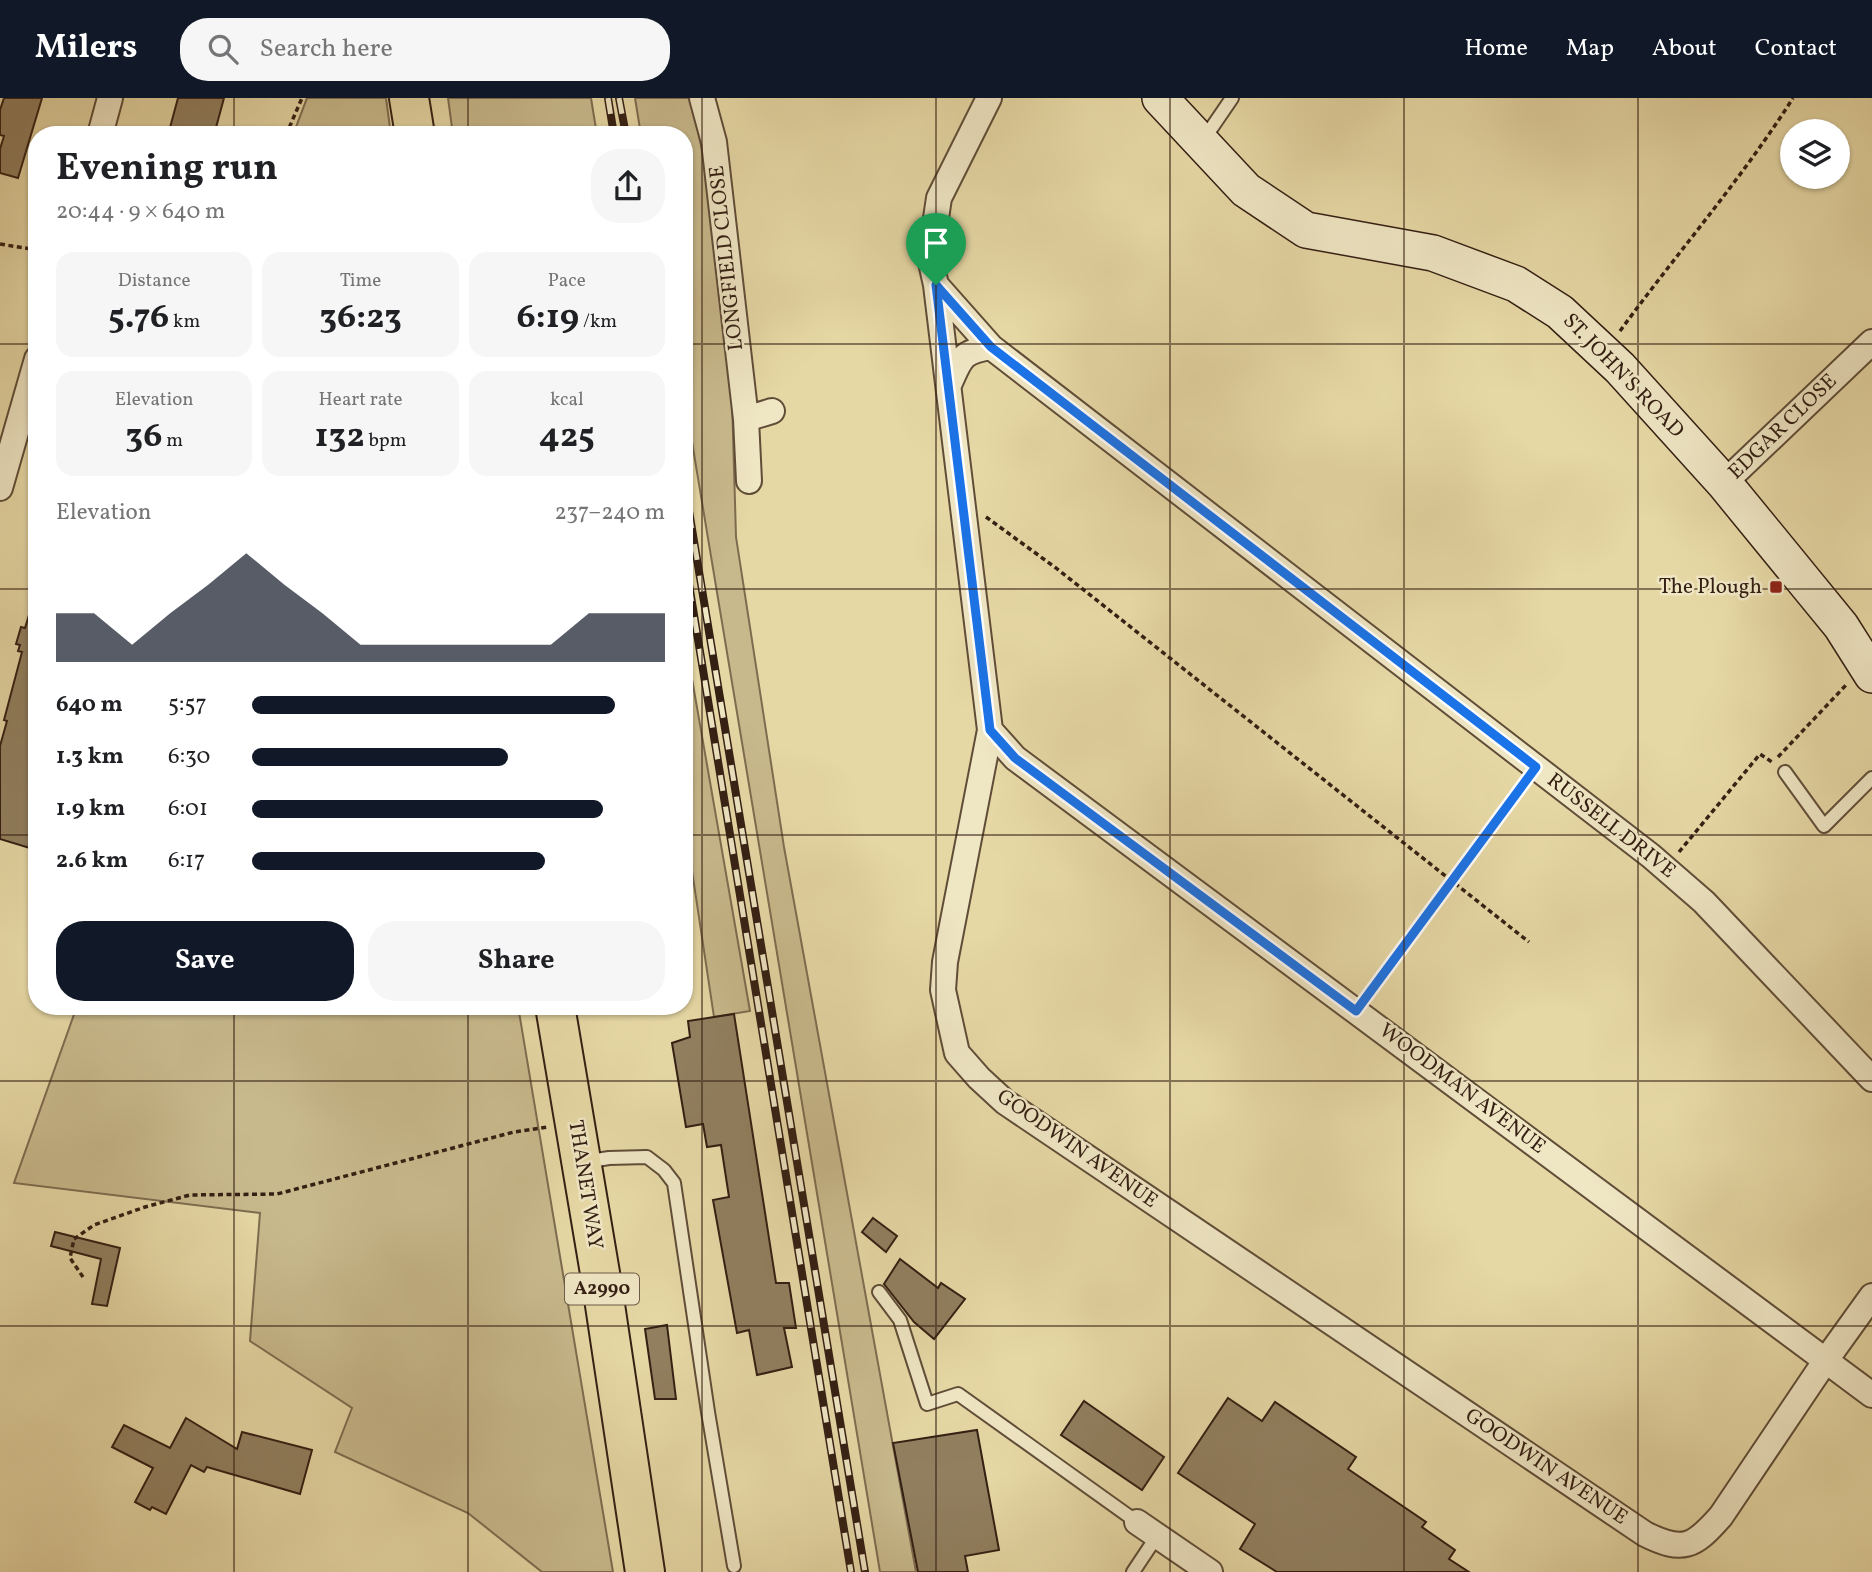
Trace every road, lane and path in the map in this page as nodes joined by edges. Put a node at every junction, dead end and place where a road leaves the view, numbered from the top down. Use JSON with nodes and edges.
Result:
{"nodes":[{"id":1,"x":110,"y":98,"type":"edge"},
{"id":2,"x":302,"y":98,"type":"edge"},
{"id":3,"x":409,"y":98,"type":"edge"},
{"id":4,"x":702,"y":98,"type":"edge"},
{"id":5,"x":989,"y":98,"type":"edge"},
{"id":6,"x":1160,"y":98,"type":"edge"},
{"id":7,"x":1232,"y":98,"type":"edge"},
{"id":8,"x":1793,"y":98,"type":"edge"},
{"id":9,"x":102,"y":126,"type":"edge"},
{"id":10,"x":290,"y":126,"type":"edge"},
{"id":11,"x":414,"y":126,"type":"edge"},
{"id":12,"x":1202,"y":143,"type":"junction"},
{"id":13,"x":0,"y":244,"type":"edge"},
{"id":14,"x":28,"y":249,"type":"edge"},
{"id":15,"x":936,"y":285,"type":"junction"},
{"id":16,"x":1872,"y":342,"type":"edge"},
{"id":17,"x":991,"y":347,"type":"junction"},
{"id":18,"x":1605,"y":352,"type":"junction"},
{"id":19,"x":949,"y":386,"type":"junction"},
{"id":20,"x":28,"y":390,"type":"edge"},
{"id":21,"x":772,"y":411,"type":"dead end"},
{"id":22,"x":746,"y":419,"type":"junction"},
{"id":23,"x":750,"y":481,"type":"dead end"},
{"id":24,"x":1724,"y":483,"type":"junction"},
{"id":25,"x":0,"y":488,"type":"edge"},
{"id":26,"x":962,"y":499,"type":"junction"},
{"id":27,"x":1869,"y":670,"type":"edge"},
{"id":28,"x":990,"y":730,"type":"junction"},
{"id":29,"x":1536,"y":767,"type":"junction"},
{"id":30,"x":1784,"y":772,"type":"dead end"},
{"id":31,"x":1872,"y":778,"type":"edge"},
{"id":32,"x":1666,"y":869,"type":"junction"},
{"id":33,"x":1453,"y":880,"type":"junction"},
{"id":34,"x":1529,"y":942,"type":"dead end"},
{"id":35,"x":1356,"y":1011,"type":"junction"},
{"id":36,"x":556,"y":1015,"type":"edge"},
{"id":37,"x":1872,"y":1079,"type":"edge"},
{"id":38,"x":574,"y":1123,"type":"junction"},
{"id":39,"x":580,"y":1163,"type":"junction"},
{"id":40,"x":83,"y":1277,"type":"dead end"},
{"id":41,"x":879,"y":1292,"type":"dead end"},
{"id":42,"x":1872,"y":1296,"type":"edge"},
{"id":43,"x":1826,"y":1360,"type":"junction"},
{"id":44,"x":1872,"y":1395,"type":"edge"},
{"id":45,"x":1147,"y":1529,"type":"junction"},
{"id":46,"x":734,"y":1566,"type":"dead end"},
{"id":47,"x":645,"y":1572,"type":"edge"},
{"id":48,"x":1133,"y":1572,"type":"edge"},
{"id":49,"x":1210,"y":1572,"type":"edge"}],
"edges":[{"from":1,"to":9,"type":"street"},
{"from":2,"to":10,"type":"path"},
{"from":3,"to":11,"type":"main road"},
{"from":4,"to":22,"type":"street","name":"LONGFIELD CLOSE"},
{"from":5,"to":15,"type":"street","name":"GOODWIN AVENUE"},
{"from":6,"to":12,"type":"main road","name":"ST. JOHN'S ROAD"},
{"from":7,"to":12,"type":"lane"},
{"from":8,"to":18,"type":"path"},
{"from":12,"to":18,"type":"main road","name":"ST. JOHN'S ROAD"},
{"from":13,"to":14,"type":"path"},
{"from":15,"to":17,"type":"street","name":"RUSSELL DRIVE"},
{"from":15,"to":19,"type":"street","name":"GOODWIN AVENUE"},
{"from":16,"to":24,"type":"street","name":"EDGAR CLOSE"},
{"from":17,"to":19,"type":"street"},
{"from":17,"to":29,"type":"street","name":"RUSSELL DRIVE"},
{"from":18,"to":24,"type":"main road","name":"ST. JOHN'S ROAD"},
{"from":19,"to":26,"type":"street","name":"GOODWIN AVENUE"},
{"from":20,"to":25,"type":"street"},
{"from":21,"to":22,"type":"street"},
{"from":22,"to":23,"type":"street","name":"LONGFIELD CLOSE"},
{"from":24,"to":27,"type":"main road","name":"ST. JOHN'S ROAD"},
{"from":26,"to":28,"type":"street","name":"GOODWIN AVENUE"},
{"from":26,"to":33,"type":"path"},
{"from":27,"to":32,"type":"path"},
{"from":28,"to":35,"type":"street","name":"WOODMAN AVENUE"},
{"from":28,"to":43,"type":"street","name":"GOODWIN AVENUE"},
{"from":29,"to":32,"type":"street","name":"RUSSELL DRIVE"},
{"from":29,"to":33,"type":"path"},
{"from":30,"to":31,"type":"lane"},
{"from":32,"to":37,"type":"street","name":"RUSSELL DRIVE"},
{"from":33,"to":34,"type":"path"},
{"from":33,"to":35,"type":"path"},
{"from":35,"to":43,"type":"street","name":"WOODMAN AVENUE"},
{"from":36,"to":38,"type":"main road","name":"THANET WAY","number":"A2990"},
{"from":38,"to":39,"type":"main road","name":"THANET WAY","number":"A2990"},
{"from":38,"to":40,"type":"path"},
{"from":39,"to":46,"type":"lane"},
{"from":39,"to":47,"type":"main road","name":"THANET WAY","number":"A2990"},
{"from":41,"to":45,"type":"lane"},
{"from":42,"to":43,"type":"street"},
{"from":43,"to":44,"type":"street","name":"WOODMAN AVENUE"},
{"from":45,"to":48,"type":"lane"},
{"from":45,"to":49,"type":"street"}]}
